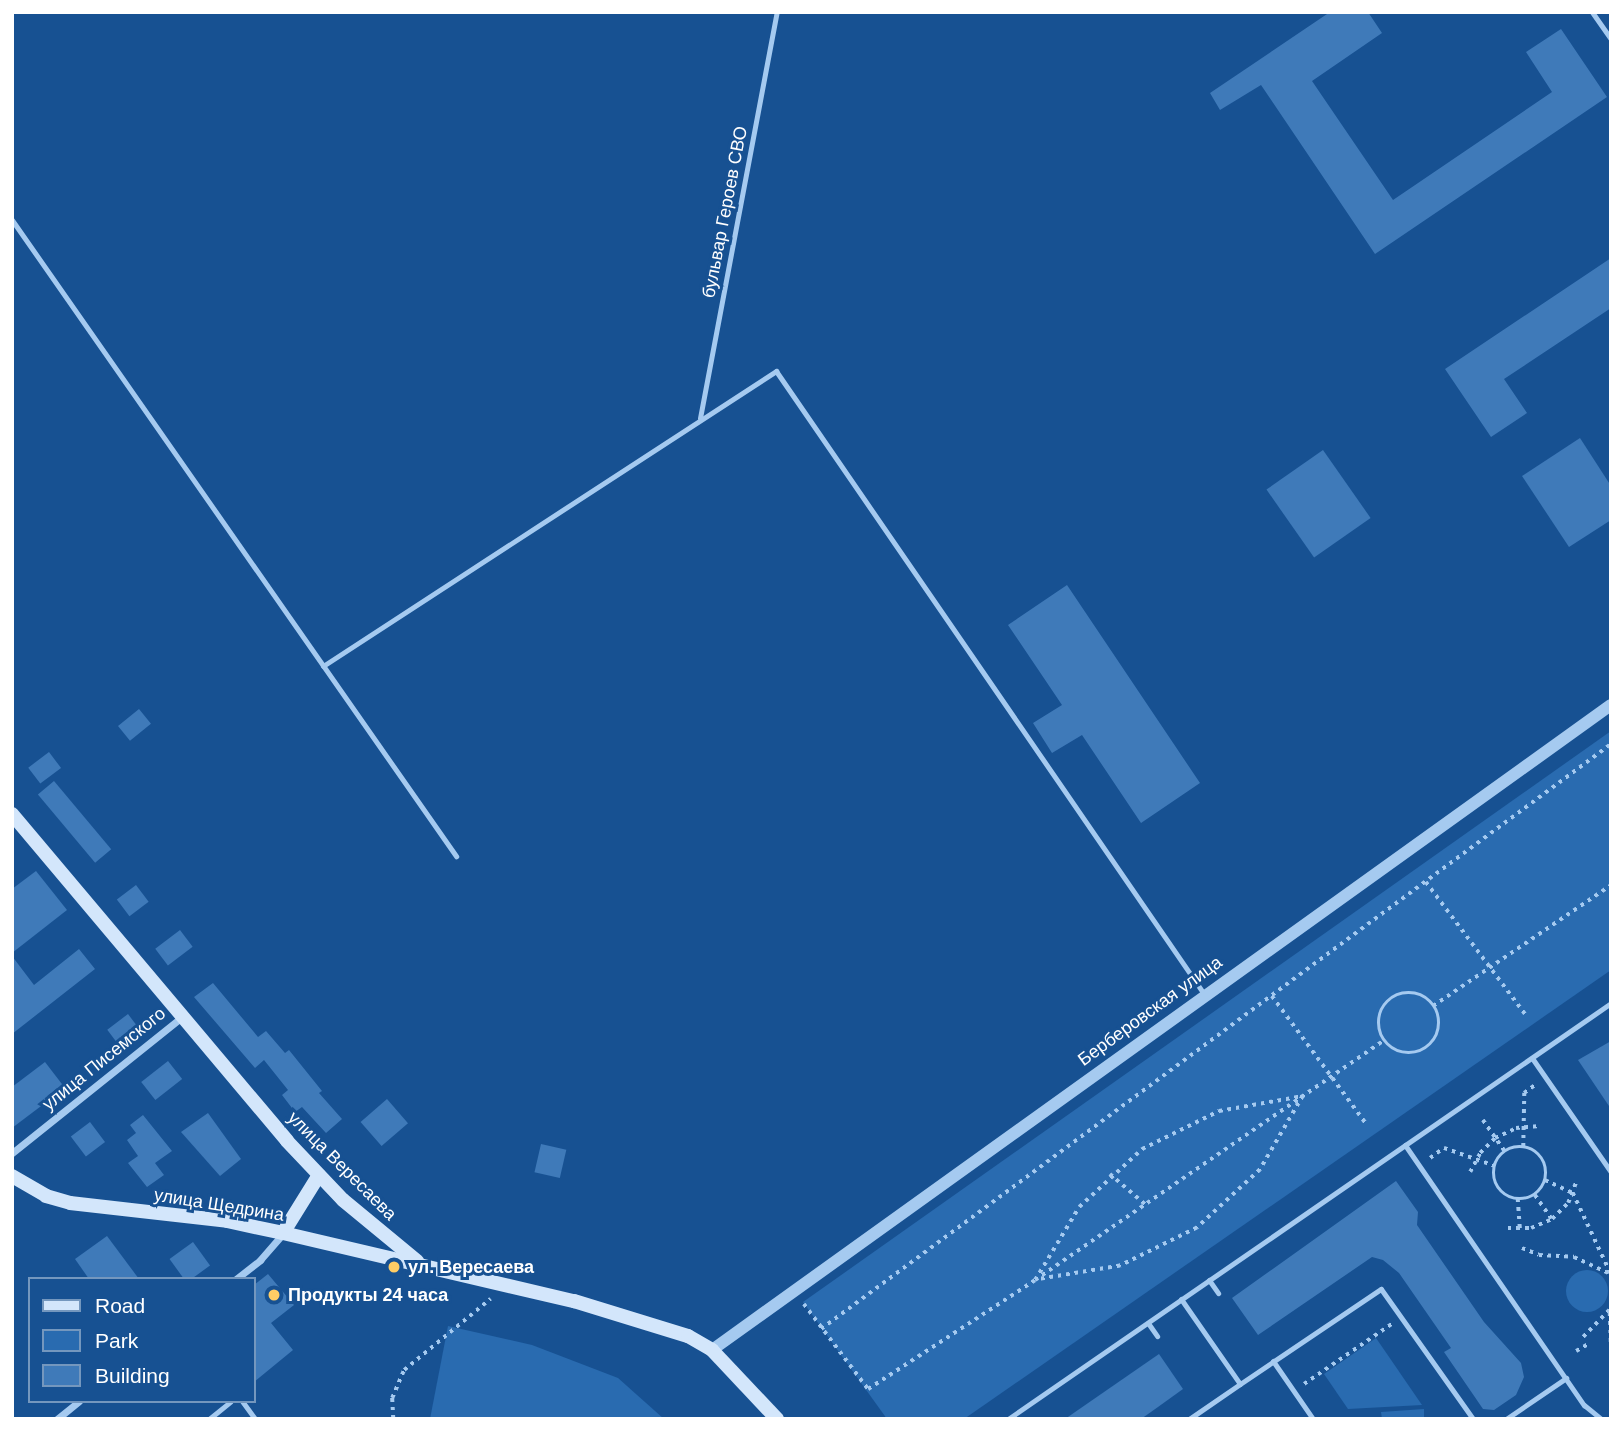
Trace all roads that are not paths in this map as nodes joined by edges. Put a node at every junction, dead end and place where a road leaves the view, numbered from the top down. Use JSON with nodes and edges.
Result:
{"nodes":[{"id":1,"x":777,"y":12,"type":"edge"},
{"id":2,"x":1592,"y":12,"type":"edge"},
{"id":3,"x":1611,"y":39,"type":"edge"},
{"id":4,"x":12,"y":220,"type":"edge"},
{"id":5,"x":700,"y":418,"type":"junction"},
{"id":6,"x":323,"y":666,"type":"junction"},
{"id":7,"x":1611,"y":705,"type":"edge"},
{"id":8,"x":12,"y":814,"type":"edge"},
{"id":9,"x":456,"y":856,"type":"dead end"},
{"id":10,"x":1204,"y":995,"type":"junction"},
{"id":11,"x":1611,"y":1003,"type":"edge"},
{"id":12,"x":183,"y":1017,"type":"junction"},
{"id":13,"x":1532,"y":1058,"type":"junction"},
{"id":14,"x":1405,"y":1145,"type":"junction"},
{"id":15,"x":12,"y":1153,"type":"edge"},
{"id":16,"x":1611,"y":1172,"type":"edge"},
{"id":17,"x":319,"y":1175,"type":"junction"},
{"id":18,"x":12,"y":1176,"type":"edge"},
{"id":19,"x":283,"y":1233,"type":"junction"},
{"id":20,"x":424,"y":1266,"type":"junction"},
{"id":21,"x":239,"y":1277,"type":"edge"},
{"id":22,"x":1209,"y":1280,"type":"junction"},
{"id":23,"x":1218,"y":1293,"type":"dead end"},
{"id":24,"x":1181,"y":1299,"type":"junction"},
{"id":25,"x":1148,"y":1323,"type":"junction"},
{"id":26,"x":1157,"y":1336,"type":"dead end"},
{"id":27,"x":712,"y":1350,"type":"junction"},
{"id":28,"x":1273,"y":1360,"type":"junction"},
{"id":29,"x":1566,"y":1378,"type":"junction"},
{"id":30,"x":1240,"y":1384,"type":"junction"},
{"id":31,"x":77,"y":1403,"type":"edge"},
{"id":32,"x":229,"y":1403,"type":"edge"},
{"id":33,"x":243,"y":1403,"type":"edge"},
{"id":34,"x":1198,"y":1412,"type":"junction"},
{"id":35,"x":57,"y":1419,"type":"edge"},
{"id":36,"x":209,"y":1419,"type":"edge"},
{"id":37,"x":255,"y":1419,"type":"edge"},
{"id":38,"x":777,"y":1419,"type":"edge"},
{"id":39,"x":1008,"y":1419,"type":"edge"},
{"id":40,"x":1189,"y":1419,"type":"edge"},
{"id":41,"x":1203,"y":1419,"type":"edge"},
{"id":42,"x":1313,"y":1419,"type":"edge"},
{"id":43,"x":1473,"y":1419,"type":"edge"},
{"id":44,"x":1506,"y":1419,"type":"edge"},
{"id":45,"x":1601,"y":1419,"type":"edge"}],
"edges":[{"from":1,"to":5,"type":"lane","name":"бульвар Героев СВО"},
{"from":2,"to":3,"type":"lane"},
{"from":4,"to":6,"type":"lane"},
{"from":5,"to":6,"type":"lane"},
{"from":5,"to":10,"type":"lane"},
{"from":6,"to":9,"type":"lane"},
{"from":7,"to":10,"type":"street","name":"Берберовская улица"},
{"from":8,"to":12,"type":"main road","name":"улица Вересаева"},
{"from":10,"to":27,"type":"street","name":"Берберовская улица"},
{"from":11,"to":13,"type":"lane"},
{"from":12,"to":15,"type":"street","name":"улица Писемского"},
{"from":12,"to":17,"type":"main road","name":"улица Вересаева"},
{"from":13,"to":14,"type":"lane"},
{"from":13,"to":16,"type":"lane"},
{"from":14,"to":22,"type":"lane"},
{"from":14,"to":29,"type":"lane"},
{"from":17,"to":19,"type":"main road"},
{"from":17,"to":20,"type":"main road","name":"улица Вересаева"},
{"from":18,"to":19,"type":"main road","name":"улица Щедрина"},
{"from":19,"to":20,"type":"main road","name":"улица Щедрина"},
{"from":19,"to":21,"type":"street"},
{"from":20,"to":27,"type":"main road","name":"улица Вересаева"},
{"from":22,"to":23,"type":"lane"},
{"from":22,"to":24,"type":"lane"},
{"from":24,"to":25,"type":"lane"},
{"from":24,"to":30,"type":"lane"},
{"from":25,"to":26,"type":"lane"},
{"from":25,"to":39,"type":"lane"},
{"from":27,"to":38,"type":"main road","name":"улица Вересаева"},
{"from":28,"to":30,"type":"lane"},
{"from":28,"to":42,"type":"lane"},
{"from":28,"to":43,"type":"lane"},
{"from":29,"to":44,"type":"lane"},
{"from":29,"to":45,"type":"lane"},
{"from":30,"to":34,"type":"lane"},
{"from":31,"to":35,"type":"street"},
{"from":32,"to":36,"type":"lane"},
{"from":33,"to":37,"type":"lane"},
{"from":34,"to":40,"type":"lane"},
{"from":34,"to":41,"type":"lane"}]}
